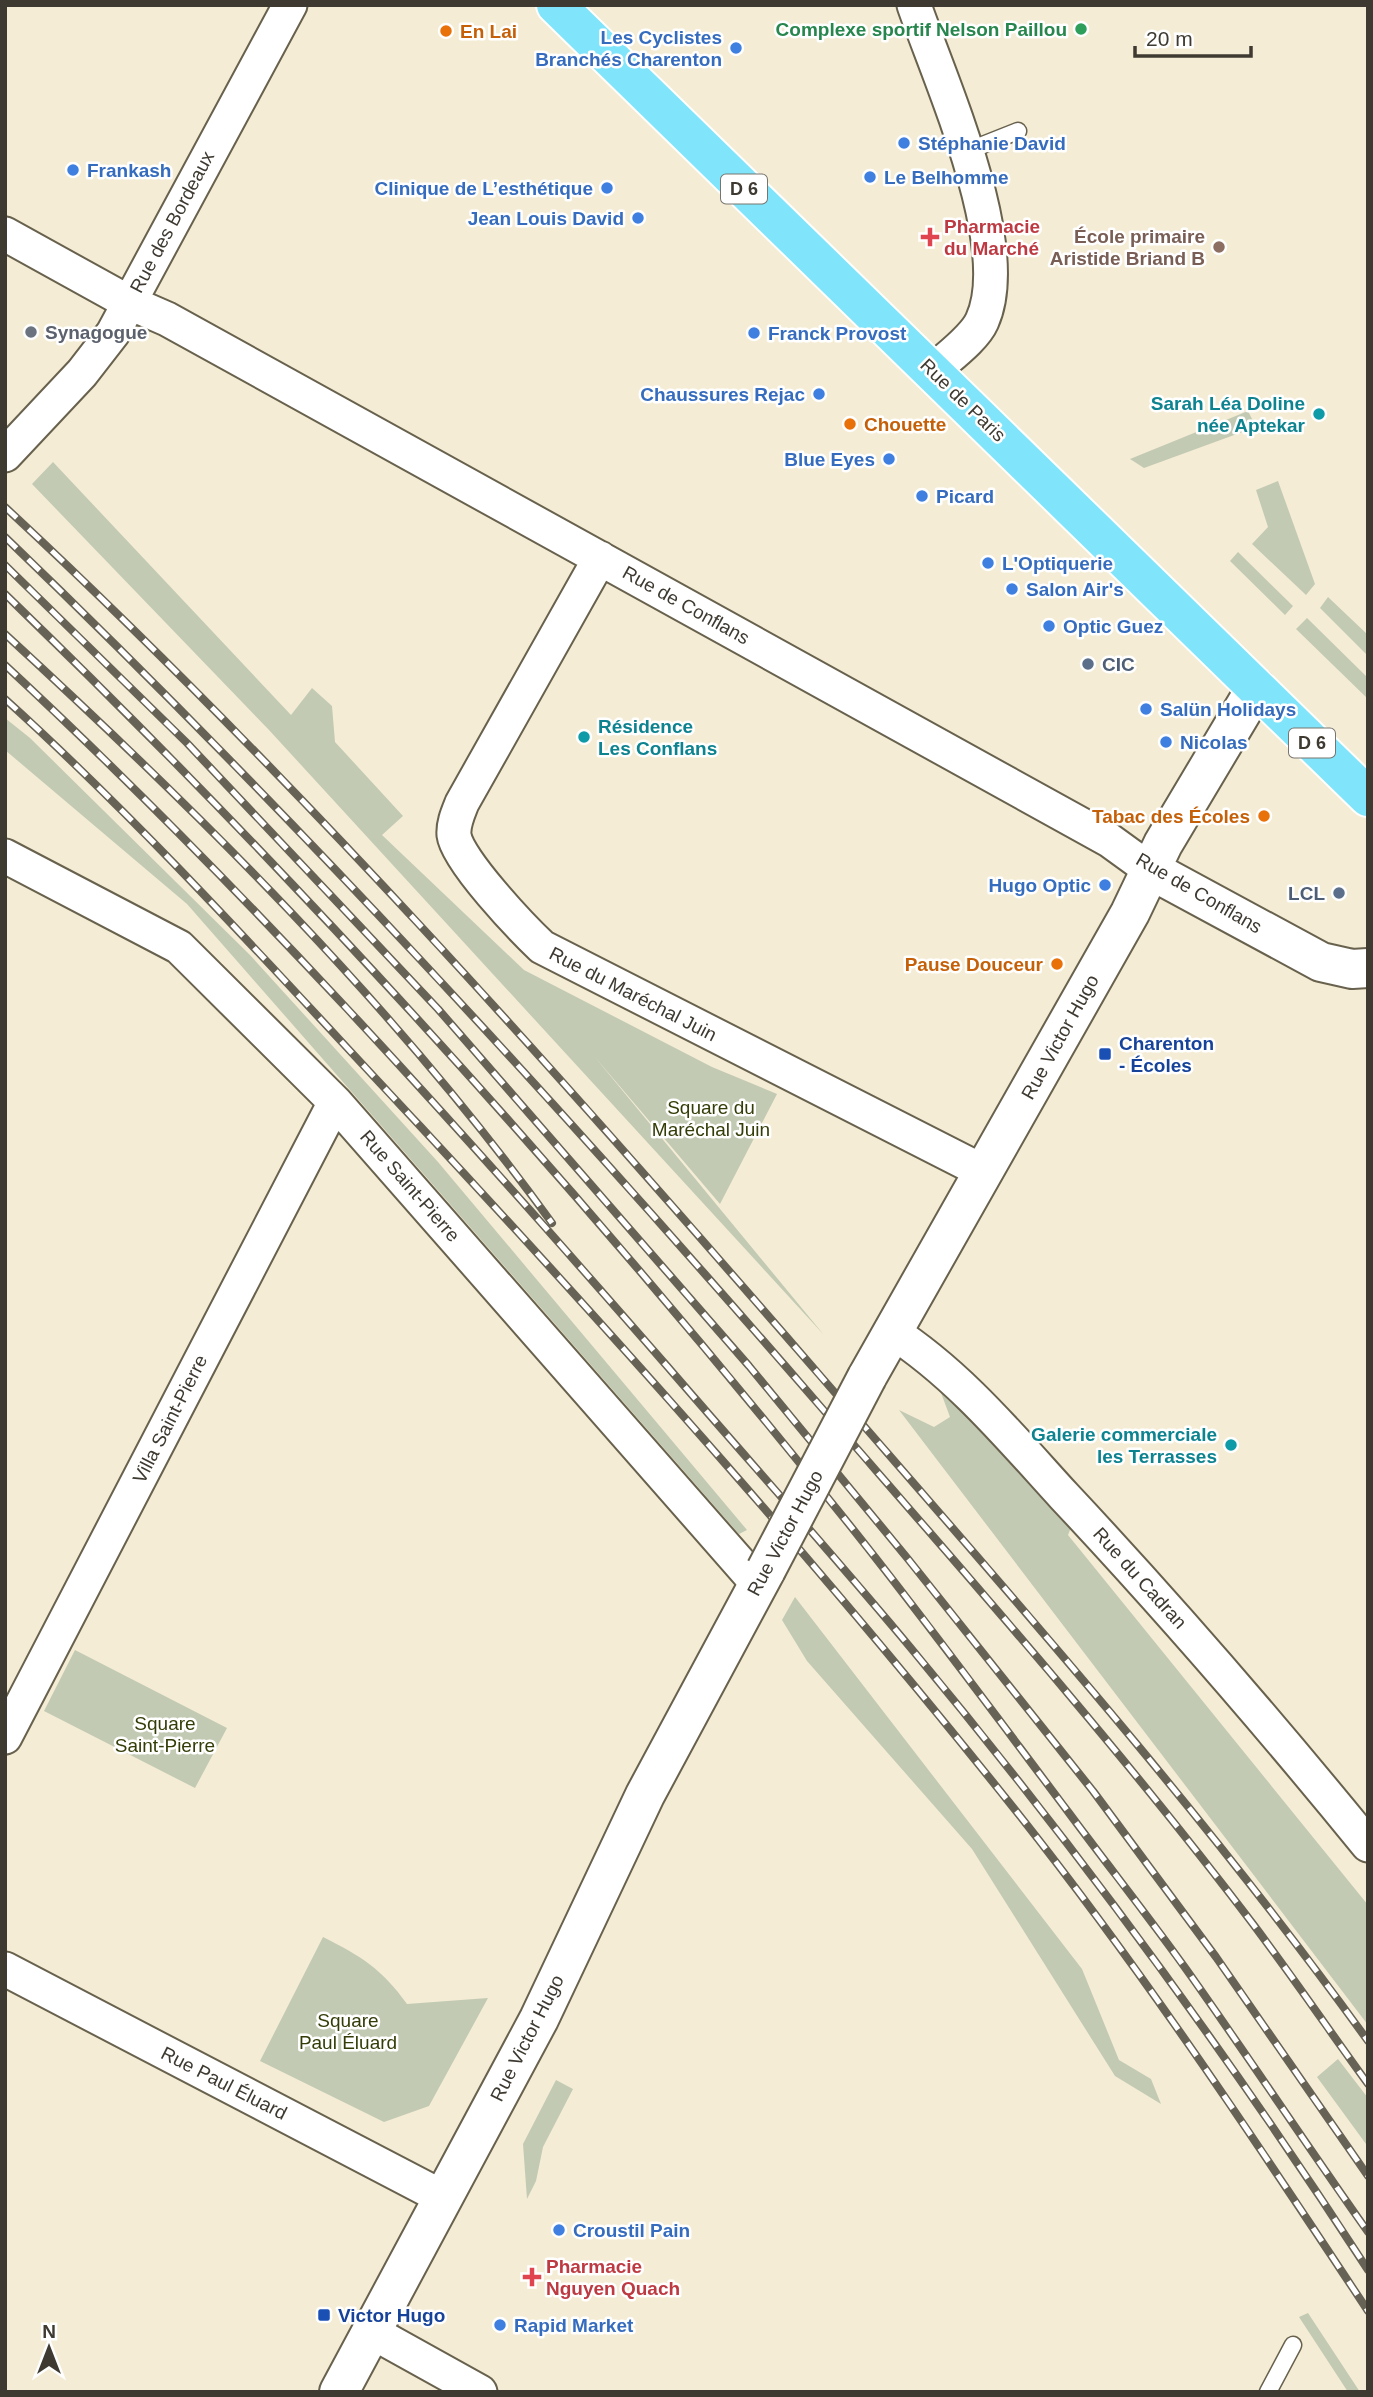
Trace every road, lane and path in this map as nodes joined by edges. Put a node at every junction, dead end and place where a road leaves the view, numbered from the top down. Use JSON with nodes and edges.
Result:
{"nodes":[{"id":1,"x":290,"y":5,"type":"edge"},
{"id":2,"x":556,"y":5,"type":"edge"},
{"id":3,"x":914,"y":5,"type":"edge"},
{"id":4,"x":1018,"y":131,"type":"dead end"},
{"id":5,"x":965,"y":152,"type":"junction"},
{"id":6,"x":5,"y":234,"type":"edge"},
{"id":7,"x":128,"y":302,"type":"junction"},
{"id":8,"x":933,"y":371,"type":"junction"},
{"id":9,"x":9,"y":451,"type":"edge"},
{"id":10,"x":600,"y":558,"type":"junction"},
{"id":11,"x":1256,"y":688,"type":"junction"},
{"id":12,"x":1368,"y":797,"type":"edge"},
{"id":13,"x":5,"y":856,"type":"edge"},
{"id":14,"x":1149,"y":869,"type":"junction"},
{"id":15,"x":1368,"y":968,"type":"edge"},
{"id":16,"x":335,"y":1102,"type":"junction"},
{"id":17,"x":982,"y":1171,"type":"junction"},
{"id":18,"x":891,"y":1331,"type":"junction"},
{"id":19,"x":762,"y":1577,"type":"junction"},
{"id":20,"x":5,"y":1737,"type":"edge"},
{"id":21,"x":1368,"y":1845,"type":"edge"},
{"id":22,"x":5,"y":1969,"type":"edge"},
{"id":23,"x":442,"y":2197,"type":"junction"},
{"id":24,"x":372,"y":2332,"type":"junction"},
{"id":25,"x":1293,"y":2345,"type":"dead end"},
{"id":26,"x":339,"y":2392,"type":"edge"},
{"id":27,"x":480,"y":2392,"type":"edge"},
{"id":28,"x":1268,"y":2392,"type":"edge"}],
"edges":[{"from":1,"to":7,"type":"street","name":"Rue des Bordeaux"},
{"from":2,"to":8,"type":"main road","name":"Rue de Paris","number":"D 6"},
{"from":3,"to":5,"type":"street"},
{"from":4,"to":5,"type":"lane"},
{"from":5,"to":8,"type":"street"},
{"from":6,"to":7,"type":"street","name":"Rue de Conflans"},
{"from":7,"to":9,"type":"street","name":"Rue des Bordeaux"},
{"from":7,"to":10,"type":"street","name":"Rue de Conflans"},
{"from":8,"to":11,"type":"main road","name":"Rue de Paris","number":"D 6"},
{"from":10,"to":14,"type":"street","name":"Rue de Conflans"},
{"from":10,"to":17,"type":"street","name":"Rue du Maréchal Juin"},
{"from":11,"to":12,"type":"main road","name":"Rue de Paris","number":"D 6"},
{"from":11,"to":14,"type":"street","name":"Rue Victor Hugo"},
{"from":13,"to":16,"type":"street","name":"Rue Saint-Pierre"},
{"from":14,"to":15,"type":"street","name":"Rue de Conflans"},
{"from":14,"to":17,"type":"street","name":"Rue Victor Hugo"},
{"from":16,"to":19,"type":"street","name":"Rue Saint-Pierre"},
{"from":16,"to":20,"type":"street","name":"Villa Saint-Pierre"},
{"from":17,"to":18,"type":"street","name":"Rue Victor Hugo"},
{"from":18,"to":19,"type":"street","name":"Rue Victor Hugo","bridge":true},
{"from":18,"to":21,"type":"street","name":"Rue du Cadran"},
{"from":19,"to":23,"type":"street","name":"Rue Victor Hugo"},
{"from":22,"to":23,"type":"street","name":"Rue Paul Éluard"},
{"from":23,"to":24,"type":"street","name":"Rue Victor Hugo"},
{"from":24,"to":26,"type":"street","name":"Rue Victor Hugo"},
{"from":24,"to":27,"type":"street"},
{"from":25,"to":28,"type":"lane"}]}
